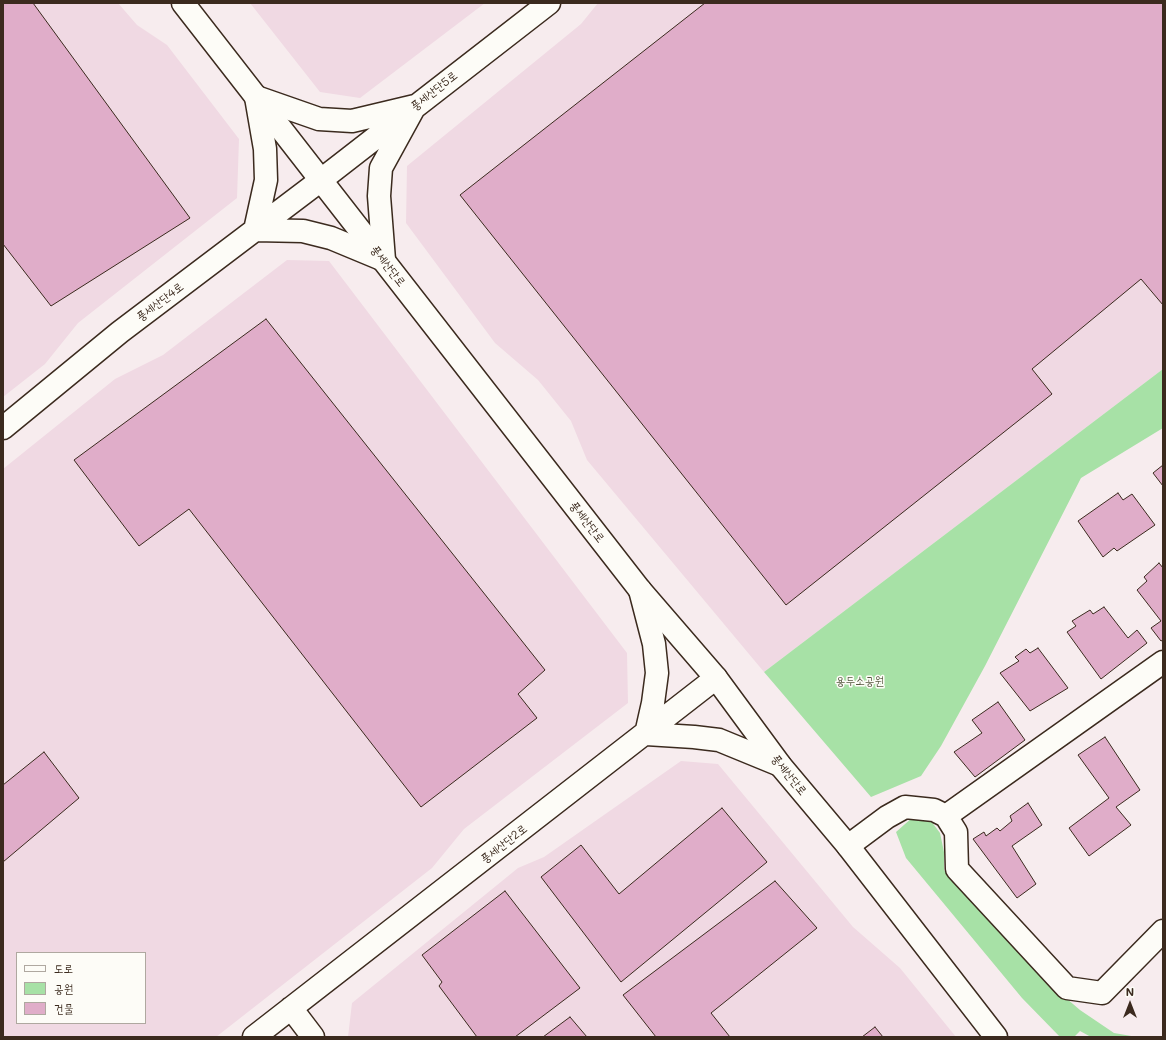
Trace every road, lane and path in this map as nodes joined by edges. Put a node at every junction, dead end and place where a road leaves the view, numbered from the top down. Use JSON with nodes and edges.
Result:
{"nodes":[{"id":1,"x":183,"y":3,"type":"edge"},
{"id":2,"x":549,"y":3,"type":"edge"},
{"id":3,"x":256,"y":97,"type":"junction"},
{"id":4,"x":415,"y":106,"type":"junction"},
{"id":5,"x":321,"y":180,"type":"junction"},
{"id":6,"x":255,"y":230,"type":"junction"},
{"id":7,"x":384,"y":260,"type":"junction"},
{"id":8,"x":3,"y":428,"type":"edge"},
{"id":9,"x":640,"y":590,"type":"junction"},
{"id":10,"x":1163,"y":662,"type":"edge"},
{"id":11,"x":716,"y":678,"type":"junction"},
{"id":12,"x":646,"y":734,"type":"junction"},
{"id":13,"x":780,"y":765,"type":"junction"},
{"id":14,"x":946,"y":816,"type":"junction"},
{"id":15,"x":848,"y":846,"type":"junction"},
{"id":16,"x":1163,"y":931,"type":"edge"},
{"id":17,"x":291,"y":1008,"type":"junction"},
{"id":18,"x":254,"y":1037,"type":"edge"},
{"id":19,"x":313,"y":1037,"type":"edge"},
{"id":20,"x":996,"y":1037,"type":"edge"}],
"edges":[{"from":1,"to":3,"type":"street","name":"풍세산단로"},
{"from":2,"to":4,"type":"street","name":"풍세산단5로"},
{"from":3,"to":4,"type":"street"},
{"from":3,"to":5,"type":"street","name":"풍세산단로"},
{"from":3,"to":6,"type":"street"},
{"from":4,"to":5,"type":"street","name":"풍세산단5로"},
{"from":4,"to":7,"type":"street"},
{"from":5,"to":6,"type":"street","name":"풍세산단4로"},
{"from":5,"to":7,"type":"street","name":"풍세산단로"},
{"from":6,"to":7,"type":"street"},
{"from":6,"to":8,"type":"street","name":"풍세산단4로"},
{"from":7,"to":9,"type":"street","name":"풍세산단로"},
{"from":9,"to":11,"type":"street","name":"풍세산단로"},
{"from":9,"to":12,"type":"street"},
{"from":10,"to":14,"type":"street"},
{"from":11,"to":12,"type":"street","name":"풍세산단2로"},
{"from":11,"to":13,"type":"street","name":"풍세산단로"},
{"from":12,"to":13,"type":"street"},
{"from":12,"to":17,"type":"street","name":"풍세산단2로"},
{"from":13,"to":15,"type":"street","name":"풍세산단로"},
{"from":14,"to":15,"type":"street"},
{"from":14,"to":16,"type":"street"},
{"from":15,"to":20,"type":"street","name":"풍세산단로"},
{"from":17,"to":18,"type":"street","name":"풍세산단2로"},
{"from":17,"to":19,"type":"street"}]}
